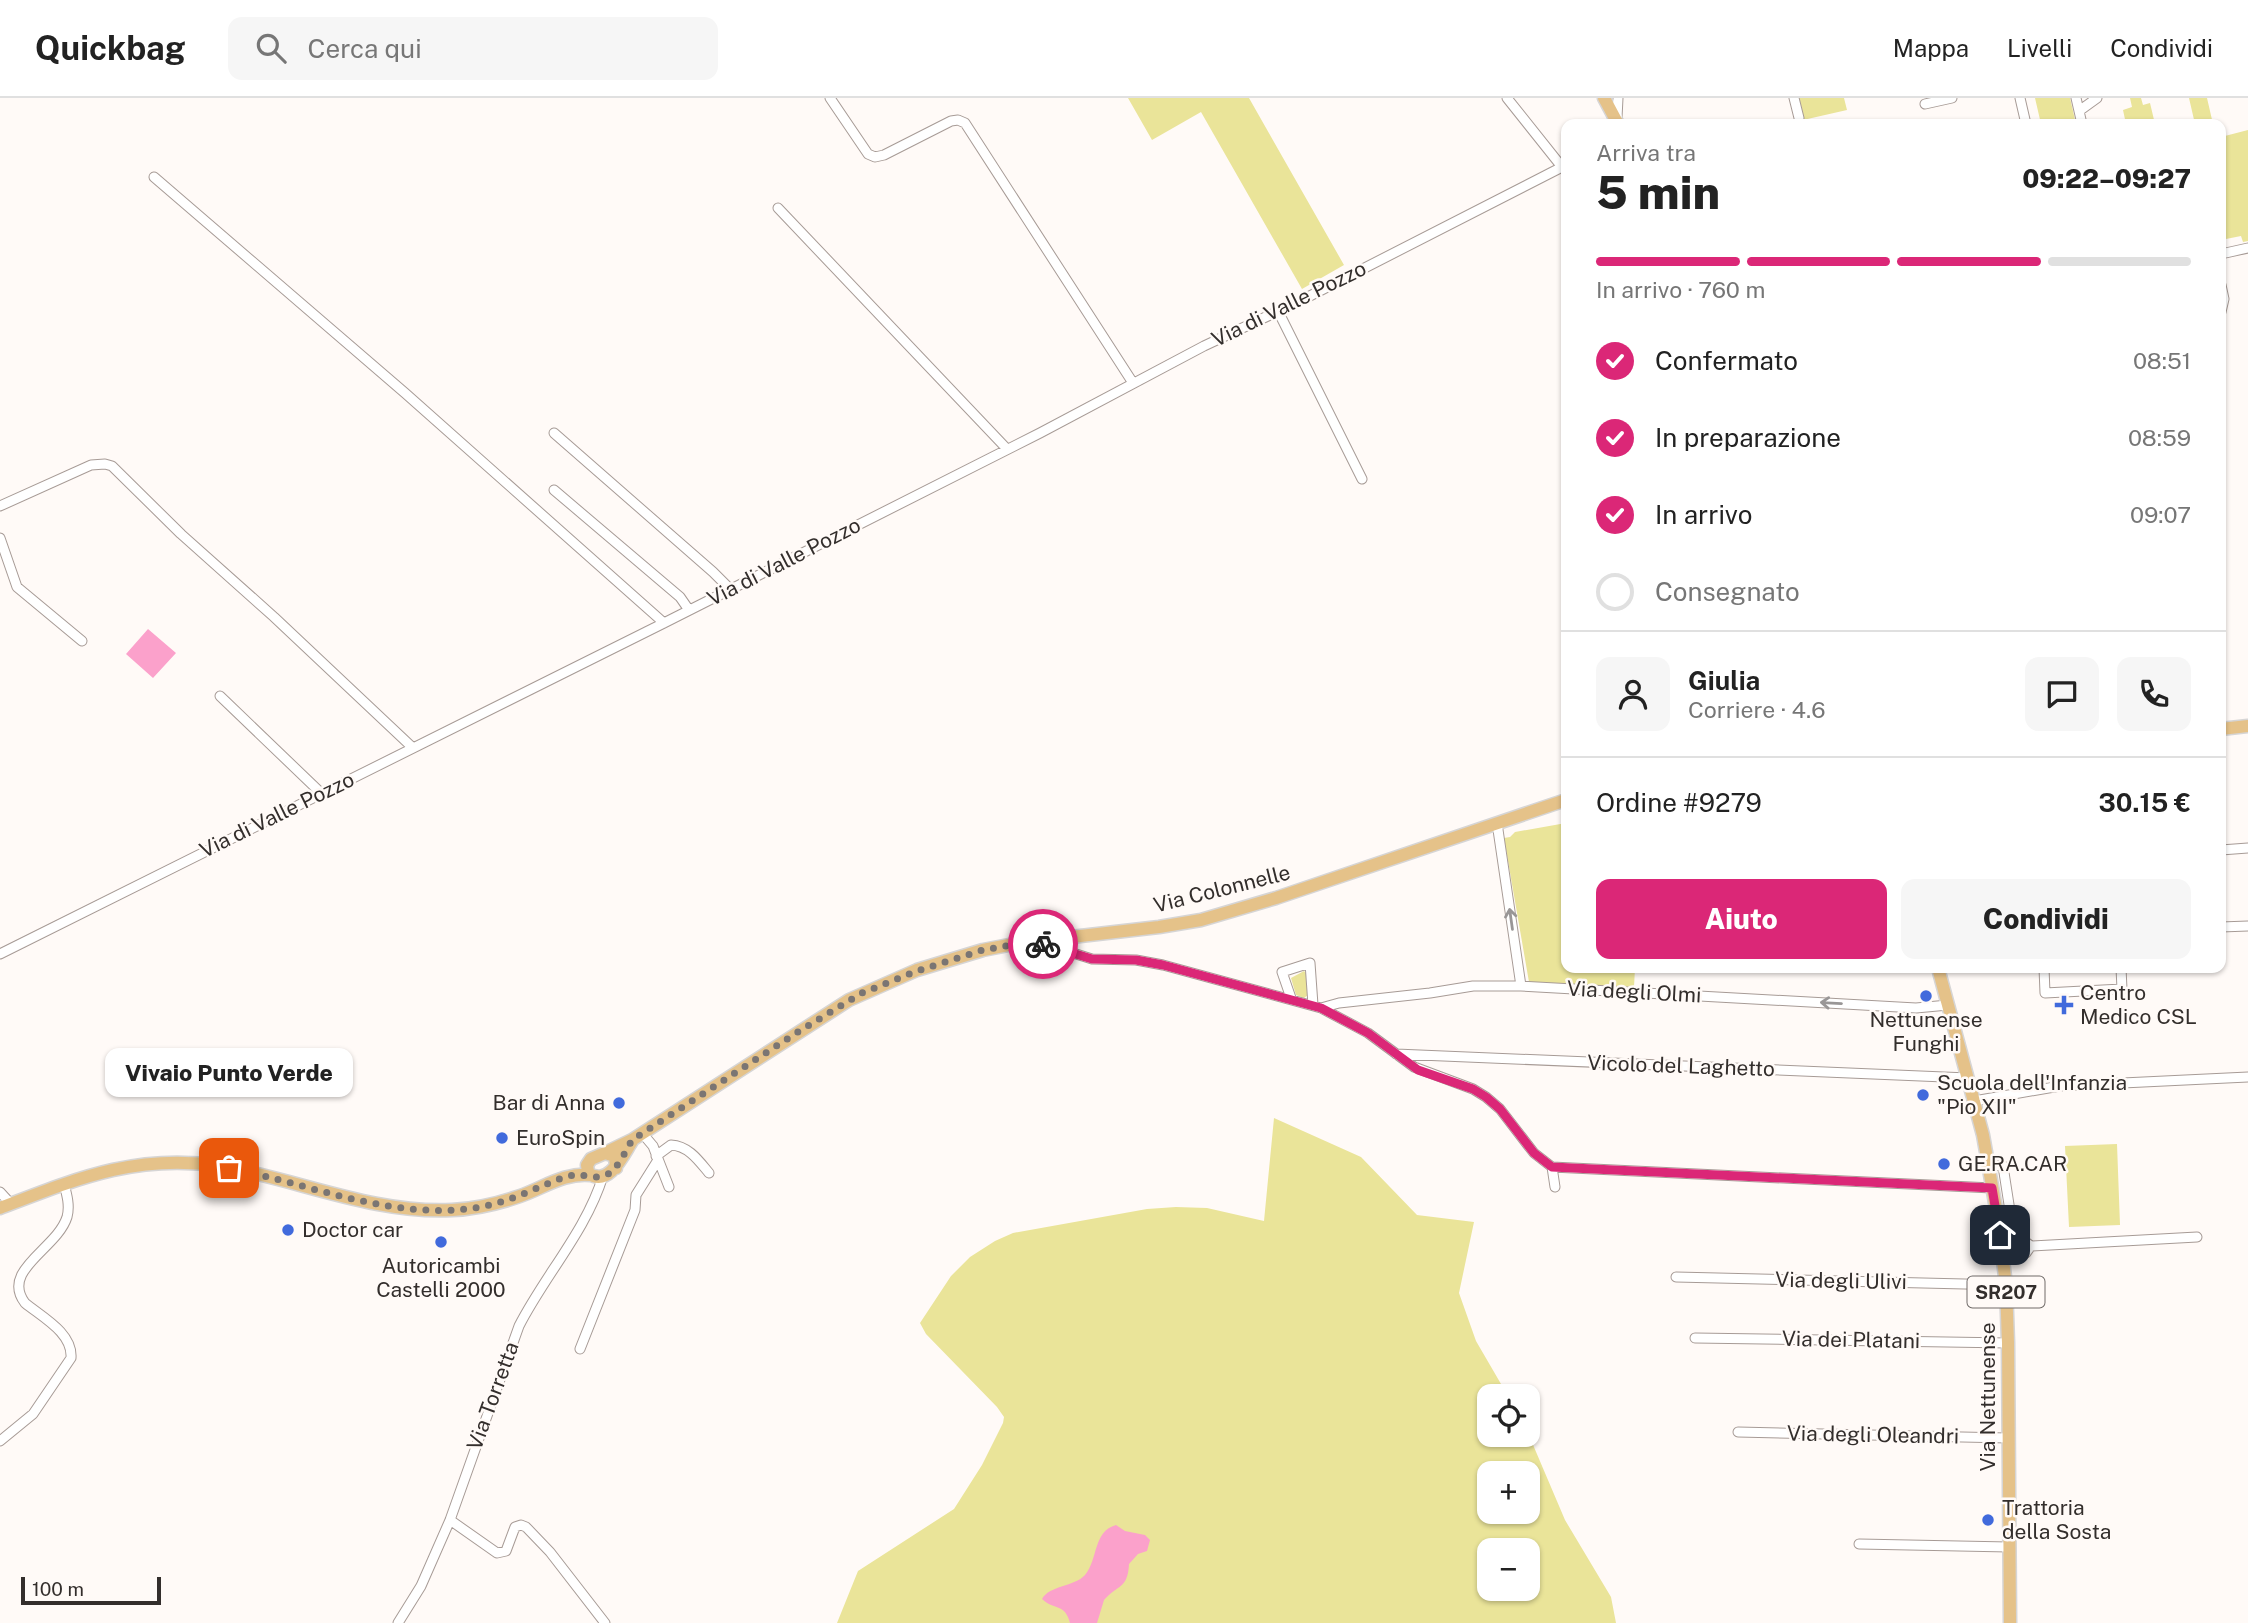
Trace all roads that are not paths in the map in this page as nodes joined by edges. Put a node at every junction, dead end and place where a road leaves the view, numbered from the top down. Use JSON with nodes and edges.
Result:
{"nodes":[{"id":1,"x":830,"y":98,"type":"edge"},
{"id":2,"x":1507,"y":98,"type":"edge"},
{"id":3,"x":1604,"y":98,"type":"edge"},
{"id":4,"x":1618,"y":98,"type":"edge"},
{"id":5,"x":1794,"y":98,"type":"edge"},
{"id":6,"x":1952,"y":98,"type":"edge"},
{"id":7,"x":2020,"y":98,"type":"edge"},
{"id":8,"x":2076,"y":98,"type":"edge"},
{"id":9,"x":2097,"y":98,"type":"edge"},
{"id":10,"x":1925,"y":104,"type":"dead end"},
{"id":11,"x":2079,"y":111,"type":"junction"},
{"id":12,"x":1799,"y":118,"type":"dead end"},
{"id":13,"x":1615,"y":119,"type":"edge"},
{"id":14,"x":1618,"y":119,"type":"edge"},
{"id":15,"x":2025,"y":119,"type":"edge"},
{"id":16,"x":2081,"y":119,"type":"edge"},
{"id":17,"x":1561,"y":162,"type":"edge"},
{"id":18,"x":1561,"y":168,"type":"edge"},
{"id":19,"x":154,"y":177,"type":"dead end"},
{"id":20,"x":778,"y":208,"type":"dead end"},
{"id":21,"x":2248,"y":248,"type":"edge"},
{"id":22,"x":2226,"y":253,"type":"edge"},
{"id":23,"x":1278,"y":311,"type":"junction"},
{"id":24,"x":1133,"y":383,"type":"junction"},
{"id":25,"x":554,"y":433,"type":"dead end"},
{"id":26,"x":1007,"y":449,"type":"junction"},
{"id":27,"x":1362,"y":479,"type":"dead end"},
{"id":28,"x":554,"y":490,"type":"dead end"},
{"id":29,"x":0,"y":506,"type":"edge"},
{"id":30,"x":0,"y":538,"type":"edge"},
{"id":31,"x":730,"y":589,"type":"junction"},
{"id":32,"x":689,"y":610,"type":"junction"},
{"id":33,"x":664,"y":623,"type":"junction"},
{"id":34,"x":82,"y":641,"type":"dead end"},
{"id":35,"x":220,"y":696,"type":"dead end"},
{"id":36,"x":2248,"y":726,"type":"edge"},
{"id":37,"x":2226,"y":728,"type":"edge"},
{"id":38,"x":413,"y":748,"type":"junction"},
{"id":39,"x":321,"y":793,"type":"junction"},
{"id":40,"x":1561,"y":802,"type":"edge"},
{"id":41,"x":1497,"y":823,"type":"junction"},
{"id":42,"x":2248,"y":848,"type":"edge"},
{"id":43,"x":2226,"y":850,"type":"edge"},
{"id":44,"x":2248,"y":926,"type":"edge"},
{"id":45,"x":2226,"y":927,"type":"edge"},
{"id":46,"x":1033,"y":941,"type":"junction"},
{"id":47,"x":0,"y":954,"type":"edge"},
{"id":48,"x":1939,"y":973,"type":"edge"},
{"id":49,"x":2044,"y":973,"type":"edge"},
{"id":50,"x":2121,"y":973,"type":"edge"},
{"id":51,"x":1521,"y":986,"type":"junction"},
{"id":52,"x":1291,"y":999,"type":"junction"},
{"id":53,"x":1948,"y":1005,"type":"junction"},
{"id":54,"x":1317,"y":1006,"type":"junction"},
{"id":55,"x":1395,"y":1054,"type":"junction"},
{"id":56,"x":2248,"y":1077,"type":"edge"},
{"id":57,"x":1968,"y":1078,"type":"junction"},
{"id":58,"x":1974,"y":1101,"type":"junction"},
{"id":59,"x":637,"y":1137,"type":"junction"},
{"id":60,"x":606,"y":1153,"type":"junction"},
{"id":61,"x":657,"y":1158,"type":"junction"},
{"id":62,"x":1988,"y":1165,"type":"junction"},
{"id":63,"x":1553,"y":1166,"type":"junction"},
{"id":64,"x":616,"y":1168,"type":"junction"},
{"id":65,"x":590,"y":1172,"type":"junction"},
{"id":66,"x":709,"y":1174,"type":"dead end"},
{"id":67,"x":64,"y":1184,"type":"junction"},
{"id":68,"x":669,"y":1187,"type":"dead end"},
{"id":69,"x":1555,"y":1187,"type":"dead end"},
{"id":70,"x":1992,"y":1188,"type":"junction"},
{"id":71,"x":0,"y":1192,"type":"edge"},
{"id":72,"x":5,"y":1206,"type":"edge"},
{"id":73,"x":2197,"y":1237,"type":"dead end"},
{"id":74,"x":2027,"y":1243,"type":"junction"},
{"id":75,"x":2002,"y":1250,"type":"junction"},
{"id":76,"x":1676,"y":1277,"type":"dead end"},
{"id":77,"x":2006,"y":1285,"type":"junction"},
{"id":78,"x":1695,"y":1338,"type":"dead end"},
{"id":79,"x":2008,"y":1343,"type":"junction"},
{"id":80,"x":580,"y":1349,"type":"dead end"},
{"id":81,"x":1738,"y":1432,"type":"dead end"},
{"id":82,"x":2008,"y":1438,"type":"junction"},
{"id":83,"x":0,"y":1441,"type":"edge"},
{"id":84,"x":450,"y":1520,"type":"junction"},
{"id":85,"x":1859,"y":1544,"type":"dead end"},
{"id":86,"x":2009,"y":1547,"type":"junction"},
{"id":87,"x":398,"y":1623,"type":"edge"},
{"id":88,"x":606,"y":1623,"type":"edge"},
{"id":89,"x":2010,"y":1623,"type":"edge"}],
"edges":[{"from":1,"to":24,"type":"street"},
{"from":2,"to":17,"type":"street"},
{"from":3,"to":13,"type":"main road"},
{"from":4,"to":14,"type":"street"},
{"from":5,"to":12,"type":"street"},
{"from":6,"to":10,"type":"street"},
{"from":7,"to":15,"type":"street"},
{"from":8,"to":11,"type":"street"},
{"from":9,"to":11,"type":"street"},
{"from":11,"to":16,"type":"street"},
{"from":18,"to":23,"type":"street","name":"Via di Valle Pozzo"},
{"from":19,"to":33,"type":"street"},
{"from":20,"to":26,"type":"street"},
{"from":21,"to":22,"type":"street"},
{"from":23,"to":24,"type":"street","name":"Via di Valle Pozzo"},
{"from":23,"to":27,"type":"street"},
{"from":24,"to":26,"type":"street","name":"Via di Valle Pozzo"},
{"from":25,"to":31,"type":"street"},
{"from":26,"to":31,"type":"street","name":"Via di Valle Pozzo"},
{"from":28,"to":32,"type":"street"},
{"from":29,"to":38,"type":"street"},
{"from":30,"to":34,"type":"street"},
{"from":31,"to":32,"type":"street","name":"Via di Valle Pozzo"},
{"from":32,"to":33,"type":"street","name":"Via di Valle Pozzo"},
{"from":33,"to":38,"type":"street","name":"Via di Valle Pozzo"},
{"from":35,"to":39,"type":"street"},
{"from":36,"to":37,"type":"main road"},
{"from":38,"to":39,"type":"street","name":"Via di Valle Pozzo"},
{"from":39,"to":47,"type":"street","name":"Via di Valle Pozzo"},
{"from":40,"to":41,"type":"main road","name":"Via Colonnelle"},
{"from":41,"to":46,"type":"main road","name":"Via Colonnelle"},
{"from":51,"to":41,"type":"street","one_way":true},
{"from":42,"to":43,"type":"street"},
{"from":44,"to":45,"type":"street"},
{"from":46,"to":52,"type":"street"},
{"from":46,"to":59,"type":"main road","name":"Via Colonnelle"},
{"from":48,"to":53,"type":"main road","name":"Via Nettunense","number":"SR207"},
{"from":49,"to":50,"type":"street"},
{"from":53,"to":51,"type":"street","name":"Via degli Olmi","one_way":true},
{"from":51,"to":54,"type":"street","name":"Via degli Olmi"},
{"from":52,"to":54,"type":"street"},
{"from":52,"to":54,"type":"street"},
{"from":53,"to":57,"type":"main road","name":"Via Nettunense","number":"SR207"},
{"from":54,"to":55,"type":"street"},
{"from":55,"to":57,"type":"street","name":"Vicolo del Laghetto"},
{"from":55,"to":63,"type":"street"},
{"from":56,"to":58,"type":"street"},
{"from":57,"to":58,"type":"main road","name":"Via Nettunense","number":"SR207"},
{"from":58,"to":62,"type":"main road","name":"Via Nettunense","number":"SR207"},
{"from":59,"to":60,"type":"main road","name":"Via Colonnelle"},
{"from":59,"to":61,"type":"street"},
{"from":59,"to":64,"type":"main road","name":"Via Colonnelle"},
{"from":60,"to":64,"type":"main road"},
{"from":60,"to":65,"type":"main road","name":"Via Colonnelle"},
{"from":61,"to":66,"type":"street"},
{"from":61,"to":68,"type":"street"},
{"from":61,"to":80,"type":"street"},
{"from":62,"to":70,"type":"main road","name":"Via Nettunense","number":"SR207"},
{"from":62,"to":74,"type":"street"},
{"from":63,"to":69,"type":"street"},
{"from":63,"to":70,"type":"street"},
{"from":64,"to":65,"type":"main road","name":"Via Colonnelle"},
{"from":65,"to":67,"type":"main road","name":"Via Colonnelle"},
{"from":65,"to":84,"type":"street","name":"Via Torretta"},
{"from":67,"to":72,"type":"main road","name":"Via Colonnelle"},
{"from":67,"to":83,"type":"street"},
{"from":70,"to":75,"type":"main road","name":"Via Nettunense","number":"SR207"},
{"from":71,"to":72,"type":"street"},
{"from":73,"to":74,"type":"street"},
{"from":74,"to":75,"type":"street"},
{"from":75,"to":77,"type":"main road","name":"Via Nettunense","number":"SR207"},
{"from":76,"to":77,"type":"street","name":"Via degli Ulivi"},
{"from":77,"to":79,"type":"main road","name":"Via Nettunense","number":"SR207"},
{"from":78,"to":79,"type":"street","name":"Via dei Platani"},
{"from":79,"to":82,"type":"main road","name":"Via Nettunense","number":"SR207"},
{"from":81,"to":82,"type":"street","name":"Via degli Oleandri"},
{"from":82,"to":86,"type":"main road","name":"Via Nettunense","number":"SR207"},
{"from":84,"to":87,"type":"street","name":"Via Torretta"},
{"from":84,"to":88,"type":"street"},
{"from":85,"to":86,"type":"street"},
{"from":86,"to":89,"type":"main road","name":"Via Nettunense","number":"SR207"}]}
